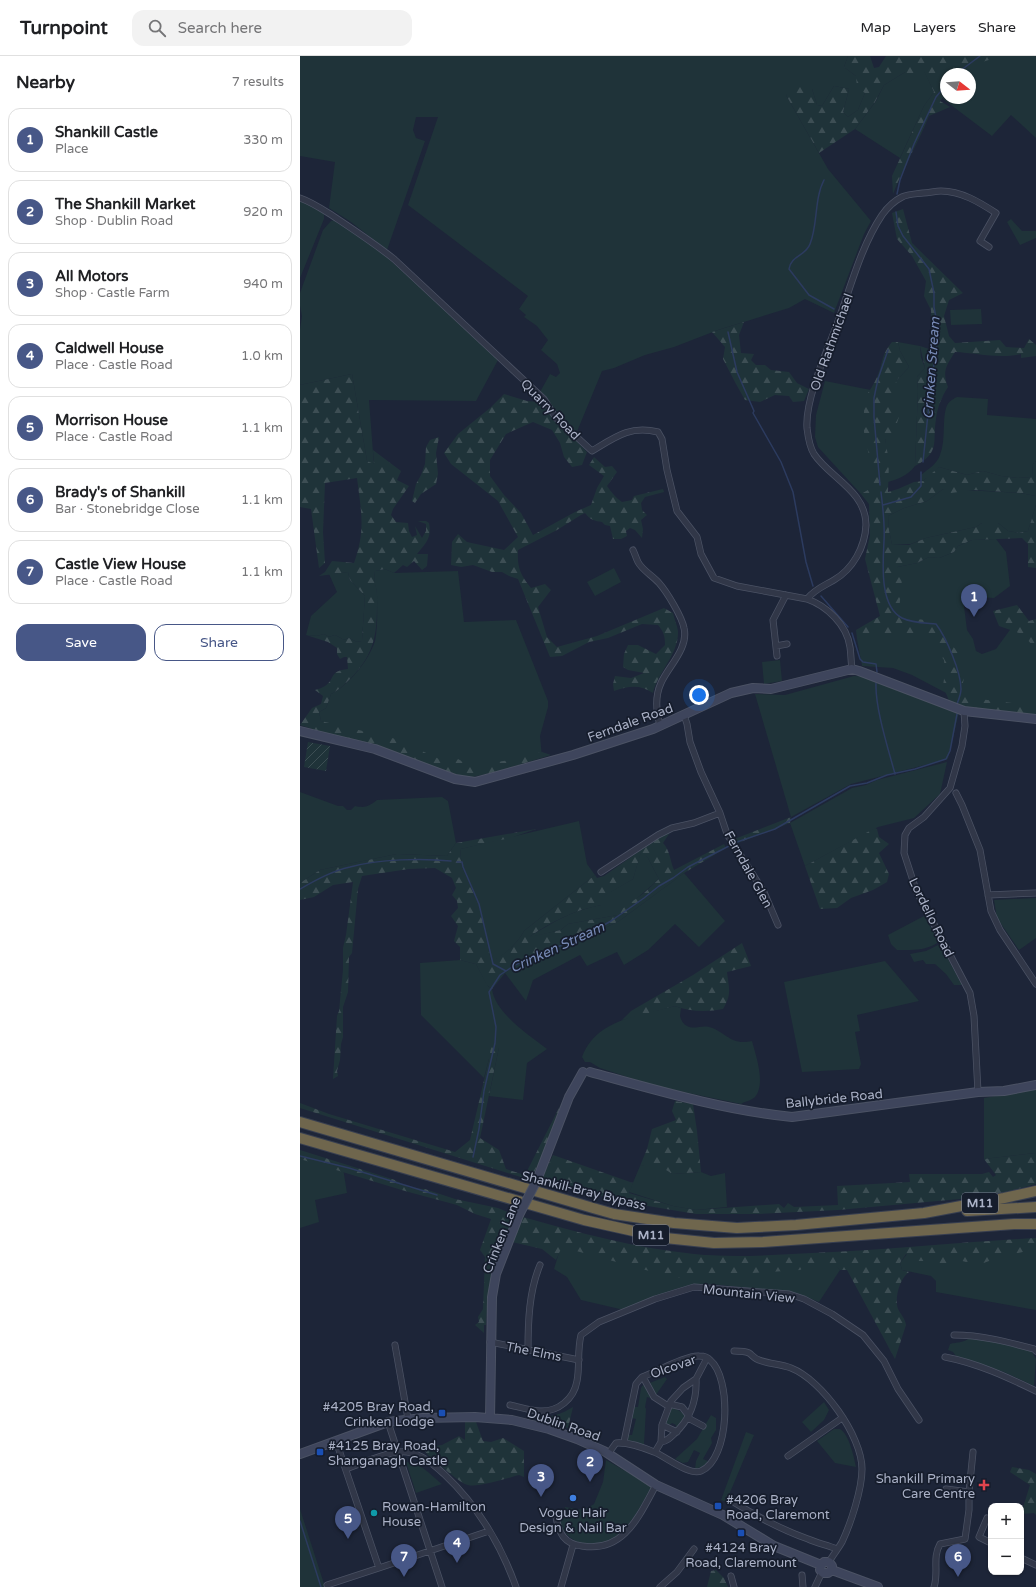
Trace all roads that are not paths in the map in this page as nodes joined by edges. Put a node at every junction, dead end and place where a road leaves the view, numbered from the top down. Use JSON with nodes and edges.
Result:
{"nodes":[{"id":1,"x":300,"y":198,"type":"edge"},
{"id":2,"x":988,"y":247,"type":"dead end"},
{"id":3,"x":633,"y":550,"type":"dead end"},
{"id":4,"x":786,"y":595,"type":"junction"},
{"id":5,"x":808,"y":599,"type":"junction"},
{"id":6,"x":787,"y":644,"type":"dead end"},
{"id":7,"x":776,"y":646,"type":"junction"},
{"id":8,"x":777,"y":656,"type":"dead end"},
{"id":9,"x":852,"y":669,"type":"junction"},
{"id":10,"x":964,"y":711,"type":"junction"},
{"id":11,"x":684,"y":715,"type":"junction"},
{"id":12,"x":1036,"y":719,"type":"edge"},
{"id":13,"x":660,"y":725,"type":"junction"},
{"id":14,"x":300,"y":731,"type":"edge"},
{"id":15,"x":956,"y":793,"type":"dead end"},
{"id":16,"x":720,"y":813,"type":"junction"},
{"id":17,"x":601,"y":872,"type":"dead end"},
{"id":18,"x":1036,"y":894,"type":"edge"},
{"id":19,"x":988,"y":895,"type":"junction"},
{"id":20,"x":778,"y":925,"type":"dead end"},
{"id":21,"x":1036,"y":984,"type":"edge"},
{"id":22,"x":587,"y":1072,"type":"joint"},
{"id":23,"x":1036,"y":1085,"type":"edge"},
{"id":24,"x":978,"y":1092,"type":"junction"},
{"id":25,"x":300,"y":1122,"type":"edge"},
{"id":26,"x":300,"y":1138,"type":"edge"},
{"id":27,"x":1036,"y":1191,"type":"edge"},
{"id":28,"x":1036,"y":1207,"type":"edge"},
{"id":29,"x":924,"y":1213,"type":"junction"},
{"id":30,"x":1036,"y":1223,"type":"edge"},
{"id":31,"x":540,"y":1265,"type":"dead end"},
{"id":32,"x":954,"y":1335,"type":"dead end"},
{"id":33,"x":490,"y":1342,"type":"junction"},
{"id":34,"x":395,"y":1344,"type":"dead end"},
{"id":35,"x":528,"y":1350,"type":"junction"},
{"id":36,"x":734,"y":1351,"type":"dead end"},
{"id":37,"x":1036,"y":1351,"type":"edge"},
{"id":38,"x":946,"y":1357,"type":"dead end"},
{"id":39,"x":707,"y":1358,"type":"junction"},
{"id":40,"x":579,"y":1360,"type":"junction"},
{"id":41,"x":643,"y":1377,"type":"junction"},
{"id":42,"x":696,"y":1379,"type":"junction"},
{"id":43,"x":685,"y":1387,"type":"junction"},
{"id":44,"x":1036,"y":1391,"type":"edge"},
{"id":45,"x":695,"y":1394,"type":"junction"},
{"id":46,"x":510,"y":1405,"type":"dead end"},
{"id":47,"x":669,"y":1405,"type":"junction"},
{"id":48,"x":688,"y":1417,"type":"junction"},
{"id":49,"x":490,"y":1418,"type":"junction"},
{"id":50,"x":842,"y":1418,"type":"junction"},
{"id":51,"x":408,"y":1419,"type":"junction"},
{"id":52,"x":919,"y":1420,"type":"dead end"},
{"id":53,"x":388,"y":1422,"type":"junction"},
{"id":54,"x":662,"y":1425,"type":"junction"},
{"id":55,"x":703,"y":1426,"type":"dead end"},
{"id":56,"x":677,"y":1432,"type":"junction"},
{"id":57,"x":336,"y":1441,"type":"junction"},
{"id":58,"x":624,"y":1442,"type":"junction"},
{"id":59,"x":661,"y":1442,"type":"junction"},
{"id":60,"x":398,"y":1452,"type":"junction"},
{"id":61,"x":655,"y":1452,"type":"junction"},
{"id":62,"x":973,"y":1452,"type":"dead end"},
{"id":63,"x":300,"y":1454,"type":"edge"},
{"id":64,"x":608,"y":1454,"type":"junction"},
{"id":65,"x":788,"y":1456,"type":"dead end"},
{"id":66,"x":346,"y":1468,"type":"junction"},
{"id":67,"x":656,"y":1485,"type":"junction"},
{"id":68,"x":946,"y":1488,"type":"dead end"},
{"id":69,"x":969,"y":1492,"type":"junction"},
{"id":70,"x":735,"y":1503,"type":"dead end"},
{"id":71,"x":556,"y":1517,"type":"dead end"},
{"id":72,"x":987,"y":1518,"type":"dead end"},
{"id":73,"x":489,"y":1530,"type":"junction"},
{"id":74,"x":988,"y":1542,"type":"edge"},
{"id":75,"x":573,"y":1545,"type":"junction"},
{"id":76,"x":694,"y":1549,"type":"dead end"},
{"id":77,"x":837,"y":1549,"type":"junction"},
{"id":78,"x":431,"y":1551,"type":"junction"},
{"id":79,"x":1024,"y":1559,"type":"edge"},
{"id":80,"x":1036,"y":1565,"type":"edge"},
{"id":81,"x":830,"y":1566,"type":"junction"},
{"id":82,"x":379,"y":1568,"type":"junction"},
{"id":83,"x":822,"y":1569,"type":"junction"},
{"id":84,"x":802,"y":1575,"type":"dead end"},
{"id":85,"x":731,"y":1576,"type":"dead end"},
{"id":86,"x":327,"y":1585,"type":"dead end"},
{"id":87,"x":442,"y":1587,"type":"edge"},
{"id":88,"x":516,"y":1587,"type":"edge"},
{"id":89,"x":561,"y":1587,"type":"edge"},
{"id":90,"x":660,"y":1587,"type":"edge"},
{"id":91,"x":734,"y":1587,"type":"edge"},
{"id":92,"x":803,"y":1587,"type":"edge"},
{"id":93,"x":815,"y":1587,"type":"edge"},
{"id":94,"x":878,"y":1587,"type":"edge"},
{"id":95,"x":934,"y":1587,"type":"edge"}],
"edges":[{"from":1,"to":4,"type":"street","name":"Quarry Road"},
{"from":2,"to":5,"type":"street","name":"Old Rathmichael"},
{"from":3,"to":13,"type":"street"},
{"from":4,"to":5,"type":"street","name":"Quarry Road"},
{"from":4,"to":7,"type":"street"},
{"from":5,"to":9,"type":"street","name":"Quarry Road"},
{"from":6,"to":7,"type":"street"},
{"from":7,"to":8,"type":"street"},
{"from":9,"to":10,"type":"street"},
{"from":9,"to":11,"type":"street","name":"Ferndale Road"},
{"from":10,"to":12,"type":"street"},
{"from":10,"to":24,"type":"street","name":"Lordello Road"},
{"from":11,"to":13,"type":"street","name":"Ferndale Road"},
{"from":11,"to":16,"type":"street","name":"Ferndale Glen"},
{"from":13,"to":14,"type":"street","name":"Ferndale Road"},
{"from":15,"to":19,"type":"street"},
{"from":16,"to":17,"type":"street"},
{"from":16,"to":20,"type":"street","name":"Ferndale Glen"},
{"from":18,"to":19,"type":"street"},
{"from":19,"to":21,"type":"street"},
{"from":22,"to":24,"type":"street","name":"Ballybride Road"},
{"from":22,"to":33,"type":"street","name":"Crinken Lane","bridge":true},
{"from":23,"to":24,"type":"street","name":"Ballybride Road"},
{"from":25,"to":29,"type":"highway","name":"Shankill-Bray Bypass","number":"M11"},
{"from":26,"to":30,"type":"highway","name":"Shankill-Bray Bypass","number":"M11"},
{"from":27,"to":29,"type":"highway","name":"Shankill-Bray Bypass","number":"M11"},
{"from":28,"to":29,"type":"highway"},
{"from":31,"to":35,"type":"street"},
{"from":32,"to":37,"type":"street"},
{"from":33,"to":35,"type":"street","name":"The Elms"},
{"from":33,"to":49,"type":"street","name":"Crinken Lane"},
{"from":34,"to":51,"type":"street"},
{"from":35,"to":40,"type":"street","name":"The Elms"},
{"from":36,"to":50,"type":"street"},
{"from":38,"to":44,"type":"street"},
{"from":39,"to":41,"type":"street","name":"Olcovar"},
{"from":39,"to":42,"type":"street"},
{"from":39,"to":61,"type":"street","name":"Olcovar"},
{"from":40,"to":46,"type":"street"},
{"from":40,"to":52,"type":"street","name":"Mountain View"},
{"from":41,"to":47,"type":"street"},
{"from":41,"to":58,"type":"street","name":"Olcovar"},
{"from":42,"to":43,"type":"street"},
{"from":42,"to":45,"type":"street"},
{"from":43,"to":45,"type":"street"},
{"from":43,"to":47,"type":"street"},
{"from":45,"to":48,"type":"street"},
{"from":47,"to":48,"type":"street"},
{"from":47,"to":54,"type":"street"},
{"from":48,"to":55,"type":"street"},
{"from":48,"to":56,"type":"street"},
{"from":49,"to":51,"type":"street","name":"Dublin Road"},
{"from":49,"to":64,"type":"street","name":"Dublin Road"},
{"from":50,"to":65,"type":"street"},
{"from":50,"to":77,"type":"street"},
{"from":51,"to":53,"type":"street","name":"Dublin Road"},
{"from":53,"to":57,"type":"street","name":"Dublin Road"},
{"from":53,"to":60,"type":"street"},
{"from":54,"to":56,"type":"street"},
{"from":54,"to":59,"type":"street"},
{"from":56,"to":59,"type":"street"},
{"from":57,"to":63,"type":"street","name":"Dublin Road"},
{"from":57,"to":66,"type":"street"},
{"from":58,"to":61,"type":"street","name":"Olcovar"},
{"from":58,"to":64,"type":"street"},
{"from":59,"to":61,"type":"street"},
{"from":60,"to":66,"type":"street"},
{"from":60,"to":73,"type":"street"},
{"from":60,"to":78,"type":"street"},
{"from":62,"to":69,"type":"street"},
{"from":64,"to":67,"type":"street","name":"Dublin Road"},
{"from":66,"to":82,"type":"street"},
{"from":67,"to":75,"type":"street"},
{"from":67,"to":83,"type":"street","name":"Dublin Road"},
{"from":68,"to":69,"type":"street"},
{"from":69,"to":95,"type":"street"},
{"from":70,"to":77,"type":"street"},
{"from":71,"to":75,"type":"street"},
{"from":72,"to":74,"type":"street"},
{"from":73,"to":78,"type":"street"},
{"from":73,"to":88,"type":"street"},
{"from":75,"to":89,"type":"street"},
{"from":76,"to":90,"type":"street"},
{"from":77,"to":81,"type":"street"},
{"from":78,"to":82,"type":"street"},
{"from":78,"to":87,"type":"street"},
{"from":79,"to":80,"type":"street"},
{"from":81,"to":83,"type":"street"},
{"from":81,"to":94,"type":"street"},
{"from":82,"to":86,"type":"street"},
{"from":83,"to":93,"type":"street"},
{"from":84,"to":92,"type":"street"},
{"from":85,"to":91,"type":"street"}]}
